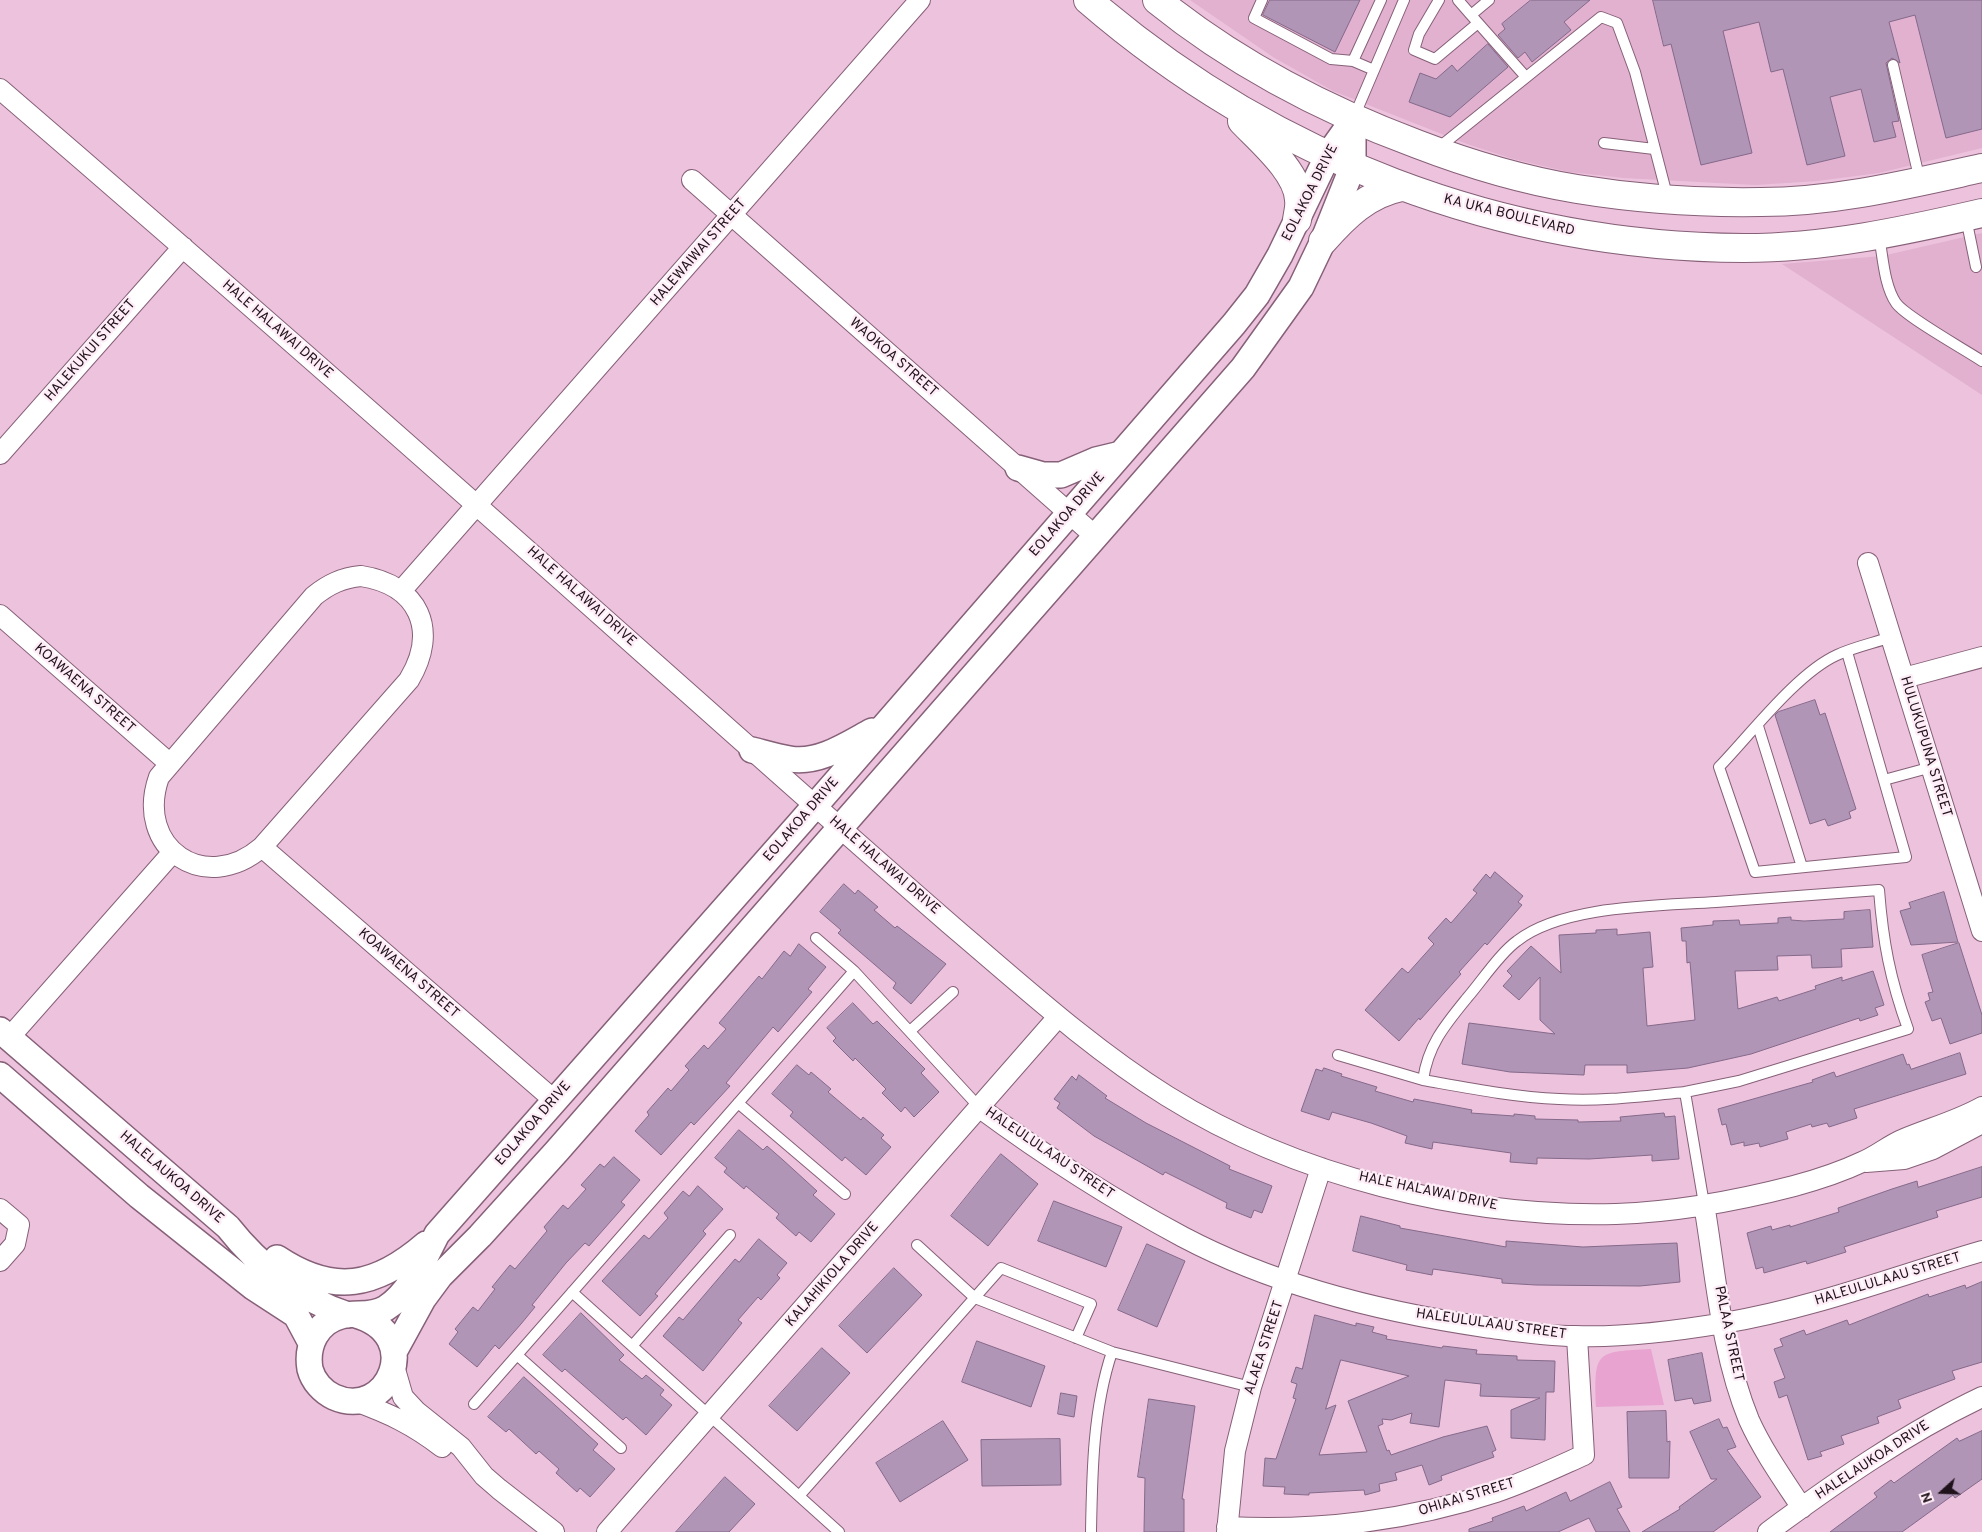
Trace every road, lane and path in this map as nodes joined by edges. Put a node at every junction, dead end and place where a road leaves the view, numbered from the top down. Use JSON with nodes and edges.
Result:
{"nodes":[{"id":1,"x":920,"y":0,"type":"edge"},
{"id":2,"x":1088,"y":0,"type":"edge"},
{"id":3,"x":1157,"y":0,"type":"edge"},
{"id":4,"x":1262,"y":0,"type":"edge"},
{"id":5,"x":1381,"y":0,"type":"edge"},
{"id":6,"x":1404,"y":0,"type":"edge"},
{"id":7,"x":1439,"y":0,"type":"edge"},
{"id":8,"x":1458,"y":0,"type":"edge"},
{"id":9,"x":1489,"y":0,"type":"edge"},
{"id":10,"x":1471,"y":15,"type":"junction"},
{"id":11,"x":1478,"y":23,"type":"junction"},
{"id":12,"x":1353,"y":61,"type":"junction"},
{"id":13,"x":1893,"y":65,"type":"dead end"},
{"id":14,"x":1374,"y":70,"type":"junction"},
{"id":15,"x":1525,"y":76,"type":"junction"},
{"id":16,"x":0,"y":88,"type":"edge"},
{"id":17,"x":1221,"y":98,"type":"junction"},
{"id":18,"x":1353,"y":120,"type":"junction"},
{"id":19,"x":1604,"y":142,"type":"dead end"},
{"id":20,"x":1654,"y":149,"type":"junction"},
{"id":21,"x":1435,"y":151,"type":"junction"},
{"id":22,"x":1328,"y":155,"type":"junction"},
{"id":23,"x":1353,"y":166,"type":"junction"},
{"id":24,"x":1982,"y":168,"type":"edge"},
{"id":25,"x":692,"y":180,"type":"dead end"},
{"id":26,"x":1920,"y":182,"type":"junction"},
{"id":27,"x":1401,"y":187,"type":"junction"},
{"id":28,"x":1668,"y":200,"type":"junction"},
{"id":29,"x":1974,"y":215,"type":"edge"},
{"id":30,"x":732,"y":216,"type":"junction"},
{"id":31,"x":1297,"y":220,"type":"junction"},
{"id":32,"x":1879,"y":236,"type":"junction"},
{"id":33,"x":1323,"y":241,"type":"junction"},
{"id":34,"x":183,"y":247,"type":"junction"},
{"id":35,"x":1976,"y":267,"type":"dead end"},
{"id":36,"x":1982,"y":360,"type":"edge"},
{"id":37,"x":0,"y":454,"type":"edge"},
{"id":38,"x":1121,"y":454,"type":"junction"},
{"id":39,"x":1018,"y":468,"type":"junction"},
{"id":40,"x":478,"y":505,"type":"junction"},
{"id":41,"x":1070,"y":513,"type":"junction"},
{"id":42,"x":1095,"y":536,"type":"junction"},
{"id":43,"x":1868,"y":563,"type":"dead end"},
{"id":44,"x":401,"y":591,"type":"junction"},
{"id":45,"x":0,"y":615,"type":"edge"},
{"id":46,"x":1892,"y":637,"type":"junction"},
{"id":47,"x":1847,"y":652,"type":"junction"},
{"id":48,"x":1982,"y":656,"type":"edge"},
{"id":49,"x":1904,"y":678,"type":"junction"},
{"id":50,"x":885,"y":724,"type":"junction"},
{"id":51,"x":1758,"y":726,"type":"junction"},
{"id":52,"x":752,"y":750,"type":"junction"},
{"id":53,"x":169,"y":763,"type":"junction"},
{"id":54,"x":1932,"y":767,"type":"junction"},
{"id":55,"x":1884,"y":780,"type":"junction"},
{"id":56,"x":815,"y":805,"type":"junction"},
{"id":57,"x":840,"y":828,"type":"junction"},
{"id":58,"x":262,"y":846,"type":"junction"},
{"id":59,"x":173,"y":852,"type":"junction"},
{"id":60,"x":1802,"y":867,"type":"junction"},
{"id":61,"x":1982,"y":931,"type":"edge"},
{"id":62,"x":816,"y":938,"type":"dead end"},
{"id":63,"x":854,"y":971,"type":"junction"},
{"id":64,"x":953,"y":992,"type":"dead end"},
{"id":65,"x":1058,"y":1017,"type":"junction"},
{"id":66,"x":910,"y":1031,"type":"junction"},
{"id":67,"x":3,"y":1037,"type":"edge"},
{"id":68,"x":1338,"y":1055,"type":"dead end"},
{"id":69,"x":0,"y":1075,"type":"edge"},
{"id":70,"x":1422,"y":1080,"type":"junction"},
{"id":71,"x":20,"y":1092,"type":"junction"},
{"id":72,"x":1685,"y":1092,"type":"junction"},
{"id":73,"x":607,"y":1093,"type":"junction"},
{"id":74,"x":555,"y":1101,"type":"junction"},
{"id":75,"x":738,"y":1103,"type":"junction"},
{"id":76,"x":1982,"y":1107,"type":"edge"},
{"id":77,"x":980,"y":1108,"type":"junction"},
{"id":78,"x":1982,"y":1124,"type":"edge"},
{"id":79,"x":556,"y":1151,"type":"junction"},
{"id":80,"x":1862,"y":1162,"type":"junction"},
{"id":81,"x":1321,"y":1168,"type":"junction"},
{"id":82,"x":845,"y":1194,"type":"dead end"},
{"id":83,"x":1704,"y":1204,"type":"junction"},
{"id":84,"x":0,"y":1209,"type":"edge"},
{"id":85,"x":228,"y":1227,"type":"junction"},
{"id":86,"x":437,"y":1234,"type":"junction"},
{"id":87,"x":730,"y":1235,"type":"dead end"},
{"id":88,"x":917,"y":1245,"type":"dead end"},
{"id":89,"x":1982,"y":1251,"type":"edge"},
{"id":90,"x":0,"y":1261,"type":"edge"},
{"id":91,"x":1286,"y":1281,"type":"junction"},
{"id":92,"x":572,"y":1292,"type":"junction"},
{"id":93,"x":974,"y":1298,"type":"junction"},
{"id":94,"x":352,"y":1315,"type":"junction"},
{"id":95,"x":1723,"y":1323,"type":"junction"},
{"id":96,"x":1577,"y":1337,"type":"junction"},
{"id":97,"x":1076,"y":1338,"type":"junction"},
{"id":98,"x":311,"y":1343,"type":"junction"},
{"id":99,"x":632,"y":1346,"type":"junction"},
{"id":100,"x":1112,"y":1352,"type":"junction"},
{"id":101,"x":517,"y":1355,"type":"junction"},
{"id":102,"x":394,"y":1359,"type":"junction"},
{"id":103,"x":1251,"y":1387,"type":"junction"},
{"id":104,"x":1982,"y":1397,"type":"edge"},
{"id":105,"x":355,"y":1401,"type":"junction"},
{"id":106,"x":474,"y":1404,"type":"dead end"},
{"id":107,"x":709,"y":1416,"type":"junction"},
{"id":108,"x":621,"y":1448,"type":"dead end"},
{"id":109,"x":484,"y":1476,"type":"junction"},
{"id":110,"x":799,"y":1496,"type":"junction"},
{"id":111,"x":1802,"y":1508,"type":"junction"},
{"id":112,"x":1227,"y":1530,"type":"edge"},
{"id":113,"x":554,"y":1532,"type":"edge"},
{"id":114,"x":607,"y":1532,"type":"edge"},
{"id":115,"x":839,"y":1532,"type":"edge"},
{"id":116,"x":1091,"y":1532,"type":"edge"},
{"id":117,"x":1768,"y":1532,"type":"edge"}],
"edges":[{"from":1,"to":30,"type":"street","name":"HALEWAIWAI STREET"},
{"from":2,"to":17,"type":"main road","name":"KA UKA BOULEVARD"},
{"from":3,"to":18,"type":"main road"},
{"from":4,"to":12,"type":"lane"},
{"from":5,"to":12,"type":"lane"},
{"from":6,"to":14,"type":"lane"},
{"from":7,"to":11,"type":"lane"},
{"from":8,"to":10,"type":"lane"},
{"from":9,"to":10,"type":"lane"},
{"from":10,"to":11,"type":"lane"},
{"from":11,"to":15,"type":"lane"},
{"from":12,"to":14,"type":"lane"},
{"from":13,"to":26,"type":"lane"},
{"from":14,"to":18,"type":"lane"},
{"from":15,"to":20,"type":"lane"},
{"from":15,"to":21,"type":"lane"},
{"from":16,"to":34,"type":"street","name":"HALE HALAWAI DRIVE"},
{"from":17,"to":22,"type":"main road","name":"KA UKA BOULEVARD"},
{"from":17,"to":31,"type":"main road"},
{"from":18,"to":21,"type":"main road"},
{"from":18,"to":22,"type":"street","name":"EOLAKOA DRIVE"},
{"from":18,"to":23,"type":"street","name":"EOLAKOA DRIVE"},
{"from":19,"to":20,"type":"lane"},
{"from":20,"to":28,"type":"lane"},
{"from":21,"to":28,"type":"main road"},
{"from":22,"to":23,"type":"main road","name":"KA UKA BOULEVARD"},
{"from":22,"to":31,"type":"street","name":"EOLAKOA DRIVE"},
{"from":23,"to":27,"type":"main road","name":"KA UKA BOULEVARD"},
{"from":23,"to":33,"type":"street","name":"EOLAKOA DRIVE"},
{"from":24,"to":26,"type":"main road"},
{"from":25,"to":30,"type":"street","name":"WAOKOA STREET"},
{"from":26,"to":28,"type":"main road"},
{"from":27,"to":32,"type":"main road","name":"KA UKA BOULEVARD"},
{"from":27,"to":33,"type":"main road"},
{"from":29,"to":32,"type":"main road","name":"KA UKA BOULEVARD"},
{"from":29,"to":35,"type":"lane"},
{"from":30,"to":39,"type":"street","name":"WAOKOA STREET"},
{"from":30,"to":40,"type":"street","name":"HALEWAIWAI STREET"},
{"from":31,"to":38,"type":"street","name":"EOLAKOA DRIVE"},
{"from":32,"to":36,"type":"lane"},
{"from":33,"to":42,"type":"street","name":"EOLAKOA DRIVE"},
{"from":34,"to":37,"type":"street","name":"HALEKUKUI STREET"},
{"from":34,"to":40,"type":"street","name":"HALE HALAWAI DRIVE"},
{"from":38,"to":39,"type":"street"},
{"from":38,"to":41,"type":"street","name":"EOLAKOA DRIVE"},
{"from":39,"to":41,"type":"street","name":"WAOKOA STREET"},
{"from":40,"to":44,"type":"street"},
{"from":40,"to":52,"type":"street","name":"HALE HALAWAI DRIVE"},
{"from":41,"to":42,"type":"street","name":"WAOKOA STREET"},
{"from":41,"to":50,"type":"street","name":"EOLAKOA DRIVE"},
{"from":42,"to":57,"type":"street","name":"EOLAKOA DRIVE"},
{"from":43,"to":46,"type":"street","name":"HULUKUPUNA STREET"},
{"from":44,"to":53,"type":"street"},
{"from":44,"to":58,"type":"street"},
{"from":45,"to":53,"type":"street","name":"KOAWAENA STREET"},
{"from":46,"to":47,"type":"lane"},
{"from":46,"to":49,"type":"street","name":"HULUKUPUNA STREET"},
{"from":47,"to":51,"type":"lane"},
{"from":47,"to":55,"type":"lane"},
{"from":48,"to":49,"type":"street"},
{"from":49,"to":54,"type":"street","name":"HULUKUPUNA STREET"},
{"from":50,"to":52,"type":"street"},
{"from":50,"to":56,"type":"street","name":"EOLAKOA DRIVE"},
{"from":51,"to":60,"type":"lane"},
{"from":51,"to":60,"type":"lane"},
{"from":52,"to":56,"type":"street","name":"HALE HALAWAI DRIVE"},
{"from":53,"to":59,"type":"street"},
{"from":54,"to":55,"type":"lane"},
{"from":54,"to":61,"type":"street","name":"HULUKUPUNA STREET"},
{"from":55,"to":60,"type":"lane"},
{"from":56,"to":57,"type":"street","name":"HALE HALAWAI DRIVE"},
{"from":56,"to":74,"type":"street","name":"EOLAKOA DRIVE"},
{"from":57,"to":65,"type":"street","name":"HALE HALAWAI DRIVE"},
{"from":57,"to":73,"type":"street","name":"EOLAKOA DRIVE"},
{"from":58,"to":59,"type":"street"},
{"from":58,"to":74,"type":"street","name":"KOAWAENA STREET"},
{"from":59,"to":67,"type":"street"},
{"from":62,"to":63,"type":"lane"},
{"from":63,"to":66,"type":"lane"},
{"from":63,"to":75,"type":"lane"},
{"from":64,"to":66,"type":"lane"},
{"from":65,"to":77,"type":"street","name":"KALAHIKIOLA DRIVE"},
{"from":65,"to":81,"type":"street","name":"HALE HALAWAI DRIVE"},
{"from":66,"to":77,"type":"lane"},
{"from":67,"to":71,"type":"street"},
{"from":67,"to":85,"type":"street","name":"HALELAUKOA DRIVE"},
{"from":68,"to":70,"type":"lane"},
{"from":69,"to":71,"type":"street"},
{"from":70,"to":72,"type":"lane"},
{"from":70,"to":72,"type":"lane"},
{"from":71,"to":98,"type":"street"},
{"from":72,"to":83,"type":"lane"},
{"from":73,"to":74,"type":"street"},
{"from":73,"to":79,"type":"street","name":"EOLAKOA DRIVE"},
{"from":74,"to":79,"type":"street"},
{"from":74,"to":86,"type":"street","name":"EOLAKOA DRIVE"},
{"from":75,"to":82,"type":"lane"},
{"from":75,"to":92,"type":"lane"},
{"from":76,"to":80,"type":"street","name":"HALE HALAWAI DRIVE"},
{"from":77,"to":91,"type":"street","name":"HALEULULAAU STREET"},
{"from":77,"to":107,"type":"street","name":"KALAHIKIOLA DRIVE"},
{"from":78,"to":80,"type":"street","name":"HALE HALAWAI DRIVE"},
{"from":79,"to":102,"type":"street","name":"EOLAKOA DRIVE"},
{"from":80,"to":83,"type":"street","name":"HALE HALAWAI DRIVE"},
{"from":81,"to":83,"type":"street","name":"HALE HALAWAI DRIVE"},
{"from":81,"to":91,"type":"street","name":"ALAEA STREET"},
{"from":83,"to":95,"type":"street","name":"PALAA STREET"},
{"from":84,"to":90,"type":"street"},
{"from":85,"to":86,"type":"street"},
{"from":85,"to":94,"type":"street","name":"HALELAUKOA DRIVE"},
{"from":86,"to":94,"type":"street","name":"EOLAKOA DRIVE"},
{"from":87,"to":99,"type":"lane"},
{"from":88,"to":93,"type":"lane"},
{"from":89,"to":95,"type":"street","name":"HALEULULAAU STREET"},
{"from":91,"to":96,"type":"street","name":"HALEULULAAU STREET"},
{"from":91,"to":103,"type":"street","name":"ALAEA STREET"},
{"from":92,"to":99,"type":"lane"},
{"from":92,"to":101,"type":"lane"},
{"from":93,"to":97,"type":"lane"},
{"from":93,"to":97,"type":"lane"},
{"from":93,"to":110,"type":"lane"},
{"from":94,"to":98,"type":"street"},
{"from":94,"to":102,"type":"street"},
{"from":95,"to":96,"type":"street","name":"HALEULULAAU STREET"},
{"from":95,"to":111,"type":"street","name":"PALAA STREET"},
{"from":96,"to":112,"type":"street","name":"OHIAAI STREET"},
{"from":97,"to":100,"type":"lane"},
{"from":98,"to":105,"type":"street"},
{"from":99,"to":107,"type":"lane"},
{"from":100,"to":103,"type":"lane"},
{"from":100,"to":116,"type":"lane"},
{"from":101,"to":106,"type":"lane"},
{"from":101,"to":108,"type":"lane"},
{"from":102,"to":105,"type":"street"},
{"from":102,"to":109,"type":"street"},
{"from":103,"to":112,"type":"street","name":"ALAEA STREET"},
{"from":104,"to":111,"type":"street","name":"HALELAUKOA DRIVE"},
{"from":105,"to":109,"type":"street"},
{"from":107,"to":110,"type":"lane"},
{"from":107,"to":114,"type":"street","name":"KALAHIKIOLA DRIVE"},
{"from":109,"to":113,"type":"street"},
{"from":110,"to":115,"type":"lane"},
{"from":111,"to":117,"type":"street","name":"HALELAUKOA DRIVE"}]}
